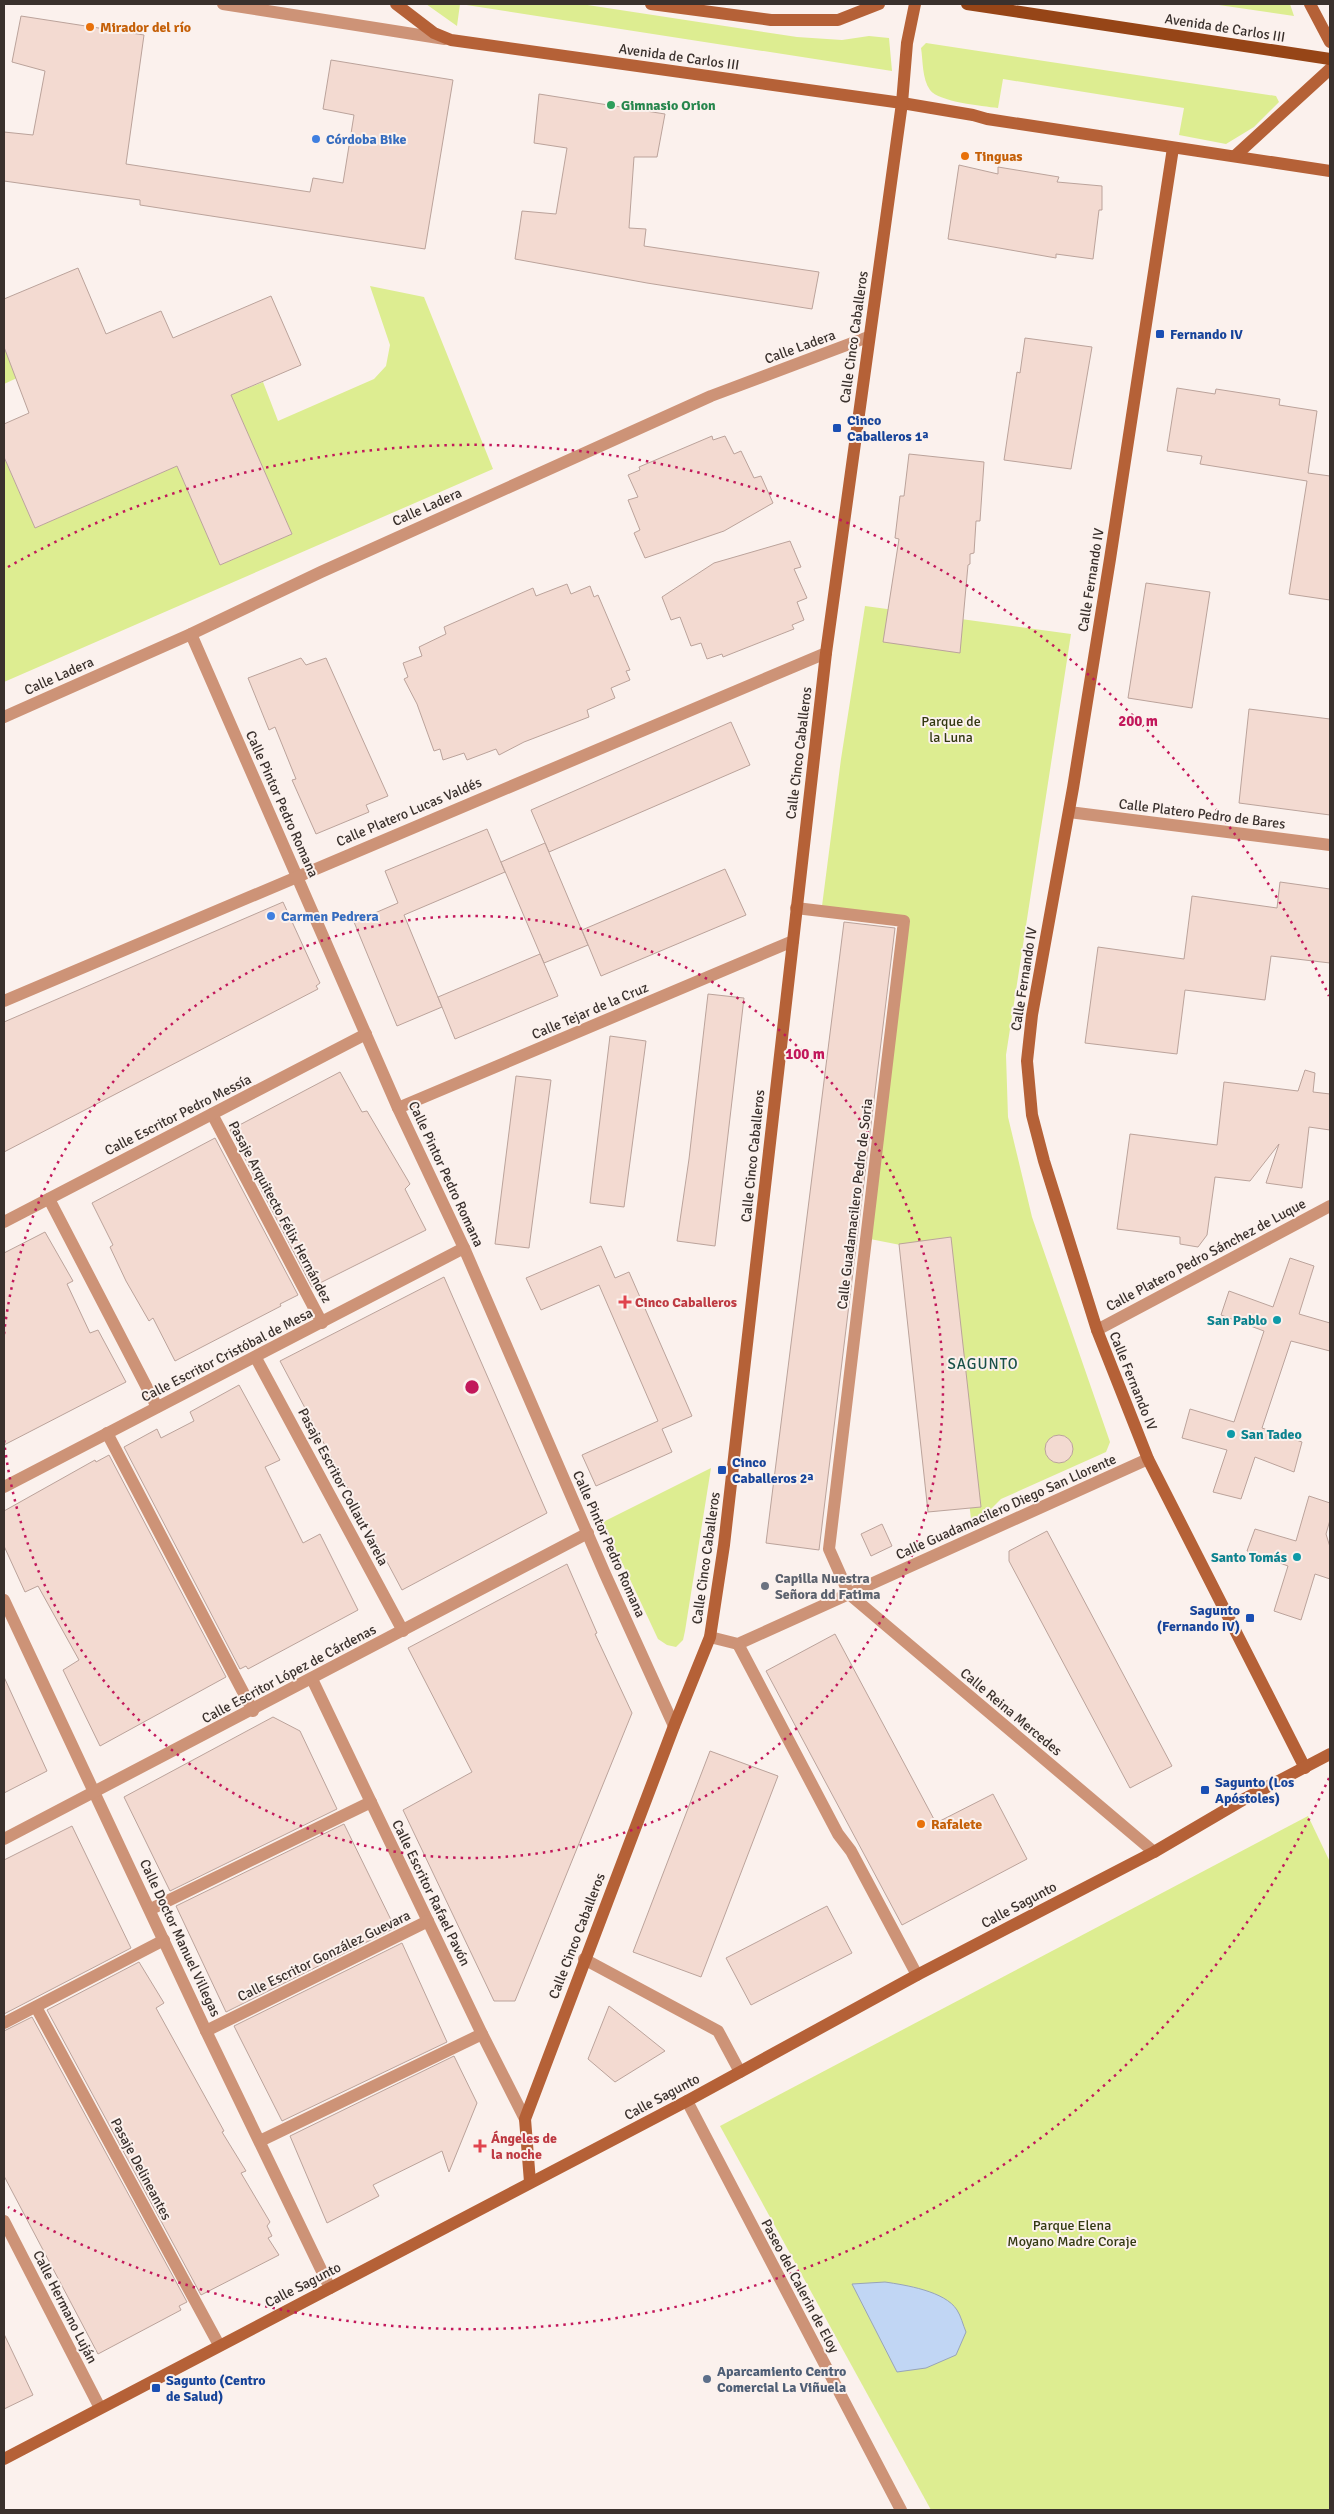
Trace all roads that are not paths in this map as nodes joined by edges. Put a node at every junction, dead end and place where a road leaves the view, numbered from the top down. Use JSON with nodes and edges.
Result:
{"nodes":[{"id":1,"x":223,"y":4,"type":"edge"},
{"id":2,"x":396,"y":4,"type":"edge"},
{"id":3,"x":651,"y":4,"type":"edge"},
{"id":4,"x":879,"y":4,"type":"edge"},
{"id":5,"x":915,"y":4,"type":"edge"},
{"id":6,"x":967,"y":4,"type":"edge"},
{"id":7,"x":1310,"y":4,"type":"edge"},
{"id":8,"x":452,"y":40,"type":"junction"},
{"id":9,"x":1330,"y":42,"type":"edge"},
{"id":10,"x":1330,"y":59,"type":"edge"},
{"id":11,"x":1330,"y":69,"type":"edge"},
{"id":12,"x":902,"y":103,"type":"junction"},
{"id":13,"x":1172,"y":148,"type":"junction"},
{"id":14,"x":1235,"y":156,"type":"junction"},
{"id":15,"x":1330,"y":171,"type":"edge"},
{"id":16,"x":868,"y":337,"type":"junction"},
{"id":17,"x":191,"y":634,"type":"junction"},
{"id":18,"x":826,"y":653,"type":"junction"},
{"id":19,"x":4,"y":717,"type":"edge"},
{"id":20,"x":1069,"y":812,"type":"junction"},
{"id":21,"x":1330,"y":846,"type":"edge"},
{"id":22,"x":297,"y":876,"type":"junction"},
{"id":23,"x":796,"y":908,"type":"junction"},
{"id":24,"x":792,"y":941,"type":"junction"},
{"id":25,"x":4,"y":1001,"type":"edge"},
{"id":26,"x":366,"y":1034,"type":"junction"},
{"id":27,"x":398,"y":1108,"type":"junction"},
{"id":28,"x":212,"y":1114,"type":"junction"},
{"id":29,"x":49,"y":1199,"type":"junction"},
{"id":30,"x":1330,"y":1206,"type":"edge"},
{"id":31,"x":4,"y":1222,"type":"edge"},
{"id":32,"x":464,"y":1248,"type":"junction"},
{"id":33,"x":322,"y":1323,"type":"junction"},
{"id":34,"x":1097,"y":1330,"type":"junction"},
{"id":35,"x":256,"y":1358,"type":"junction"},
{"id":36,"x":157,"y":1407,"type":"junction"},
{"id":37,"x":107,"y":1433,"type":"junction"},
{"id":38,"x":1148,"y":1459,"type":"junction"},
{"id":39,"x":4,"y":1487,"type":"edge"},
{"id":40,"x":588,"y":1533,"type":"junction"},
{"id":41,"x":849,"y":1594,"type":"junction"},
{"id":42,"x":4,"y":1600,"type":"edge"},
{"id":43,"x":403,"y":1630,"type":"junction"},
{"id":44,"x":710,"y":1637,"type":"junction"},
{"id":45,"x":738,"y":1644,"type":"junction"},
{"id":46,"x":312,"y":1679,"type":"junction"},
{"id":47,"x":253,"y":1710,"type":"junction"},
{"id":48,"x":674,"y":1726,"type":"junction"},
{"id":49,"x":1330,"y":1754,"type":"edge"},
{"id":50,"x":1305,"y":1768,"type":"junction"},
{"id":51,"x":95,"y":1792,"type":"junction"},
{"id":52,"x":371,"y":1802,"type":"junction"},
{"id":53,"x":4,"y":1839,"type":"edge"},
{"id":54,"x":1154,"y":1852,"type":"junction"},
{"id":55,"x":151,"y":1909,"type":"junction"},
{"id":56,"x":428,"y":1921,"type":"junction"},
{"id":57,"x":164,"y":1940,"type":"junction"},
{"id":58,"x":584,"y":1959,"type":"junction"},
{"id":59,"x":917,"y":1975,"type":"junction"},
{"id":60,"x":36,"y":2006,"type":"junction"},
{"id":61,"x":4,"y":2023,"type":"edge"},
{"id":62,"x":206,"y":2030,"type":"junction"},
{"id":63,"x":482,"y":2034,"type":"junction"},
{"id":64,"x":740,"y":2072,"type":"junction"},
{"id":65,"x":687,"y":2101,"type":"junction"},
{"id":66,"x":525,"y":2119,"type":"junction"},
{"id":67,"x":260,"y":2141,"type":"junction"},
{"id":68,"x":530,"y":2182,"type":"junction"},
{"id":69,"x":4,"y":2221,"type":"edge"},
{"id":70,"x":330,"y":2288,"type":"junction"},
{"id":71,"x":219,"y":2345,"type":"junction"},
{"id":72,"x":100,"y":2408,"type":"junction"},
{"id":73,"x":4,"y":2459,"type":"edge"},
{"id":74,"x":902,"y":2510,"type":"edge"}],
"edges":[{"from":1,"to":8,"type":"street","name":"Avenida de Carlos III"},
{"from":2,"to":8,"type":"street","name":"Avenida de Carlos III"},
{"from":3,"to":4,"type":"street"},
{"from":5,"to":12,"type":"street"},
{"from":6,"to":10,"type":"main road","name":"Avenida de Carlos III"},
{"from":7,"to":9,"type":"street"},
{"from":8,"to":12,"type":"street","name":"Avenida de Carlos III"},
{"from":11,"to":14,"type":"street"},
{"from":12,"to":13,"type":"street","name":"Avenida de Carlos III"},
{"from":12,"to":16,"type":"street","name":"Calle Cinco Caballeros"},
{"from":13,"to":14,"type":"street","name":"Avenida de Carlos III"},
{"from":13,"to":20,"type":"street","name":"Calle Fernando IV"},
{"from":14,"to":15,"type":"street","name":"Avenida de Carlos III"},
{"from":16,"to":17,"type":"street","name":"Calle Ladera"},
{"from":16,"to":18,"type":"street","name":"Calle Cinco Caballeros"},
{"from":17,"to":19,"type":"street","name":"Calle Ladera"},
{"from":17,"to":22,"type":"street","name":"Calle Pintor Pedro Romana"},
{"from":18,"to":22,"type":"street","name":"Calle Platero Lucas Valdés"},
{"from":18,"to":23,"type":"street","name":"Calle Cinco Caballeros"},
{"from":20,"to":21,"type":"street","name":"Calle Platero Pedro de Bares"},
{"from":20,"to":34,"type":"street","name":"Calle Fernando IV"},
{"from":22,"to":25,"type":"street","name":"Calle Platero Lucas Valdés"},
{"from":22,"to":26,"type":"street","name":"Calle Pintor Pedro Romana"},
{"from":23,"to":24,"type":"street","name":"Calle Cinco Caballeros"},
{"from":23,"to":41,"type":"street","name":"Calle Guadamacilero Pedro de Soria"},
{"from":24,"to":27,"type":"street","name":"Calle Tejar de la Cruz"},
{"from":24,"to":44,"type":"street","name":"Calle Cinco Caballeros"},
{"from":26,"to":27,"type":"street","name":"Calle Pintor Pedro Romana"},
{"from":26,"to":28,"type":"street","name":"Calle Escritor Pedro Messía"},
{"from":27,"to":32,"type":"street","name":"Calle Pintor Pedro Romana"},
{"from":28,"to":29,"type":"street","name":"Calle Escritor Pedro Messía"},
{"from":28,"to":33,"type":"street","name":"Pasaje Arquitecto Félix Hernández"},
{"from":29,"to":31,"type":"street","name":"Calle Escritor Pedro Messía"},
{"from":29,"to":36,"type":"street"},
{"from":30,"to":34,"type":"street","name":"Calle Platero Pedro Sánchez de Luque"},
{"from":32,"to":33,"type":"street","name":"Calle Escritor Cristóbal de Mesa"},
{"from":32,"to":40,"type":"street","name":"Calle Pintor Pedro Romana"},
{"from":33,"to":35,"type":"street","name":"Calle Escritor Cristóbal de Mesa"},
{"from":34,"to":38,"type":"street","name":"Calle Fernando IV"},
{"from":35,"to":36,"type":"street","name":"Calle Escritor Cristóbal de Mesa"},
{"from":35,"to":43,"type":"street","name":"Pasaje Escritor Collaut Varela"},
{"from":36,"to":37,"type":"street","name":"Calle Escritor Cristóbal de Mesa"},
{"from":37,"to":39,"type":"street","name":"Calle Escritor Cristóbal de Mesa"},
{"from":37,"to":47,"type":"street"},
{"from":38,"to":41,"type":"street","name":"Calle Guadamacilero Diego San Llorente"},
{"from":38,"to":50,"type":"street","name":"Calle Fernando IV"},
{"from":40,"to":43,"type":"street","name":"Calle Escritor López de Cárdenas"},
{"from":40,"to":48,"type":"street","name":"Calle Pintor Pedro Romana"},
{"from":41,"to":45,"type":"street","name":"Calle Guadamacilero Diego San Llorente"},
{"from":41,"to":54,"type":"street","name":"Calle Reina Mercedes"},
{"from":42,"to":51,"type":"street","name":"Calle Doctor Manuel Villegas"},
{"from":43,"to":46,"type":"street","name":"Calle Escritor López de Cárdenas"},
{"from":44,"to":45,"type":"street"},
{"from":44,"to":48,"type":"street","name":"Calle Cinco Caballeros"},
{"from":45,"to":59,"type":"street"},
{"from":46,"to":47,"type":"street","name":"Calle Escritor López de Cárdenas"},
{"from":46,"to":52,"type":"street","name":"Calle Escritor Rafael Pavón"},
{"from":47,"to":51,"type":"street","name":"Calle Escritor López de Cárdenas"},
{"from":48,"to":58,"type":"street","name":"Calle Cinco Caballeros"},
{"from":49,"to":50,"type":"street","name":"Calle Sagunto"},
{"from":50,"to":54,"type":"street","name":"Calle Sagunto"},
{"from":51,"to":53,"type":"street","name":"Calle Escritor López de Cárdenas"},
{"from":51,"to":55,"type":"street","name":"Calle Doctor Manuel Villegas"},
{"from":52,"to":55,"type":"street"},
{"from":52,"to":56,"type":"street","name":"Calle Escritor Rafael Pavón"},
{"from":54,"to":59,"type":"street","name":"Calle Sagunto"},
{"from":55,"to":57,"type":"street","name":"Calle Doctor Manuel Villegas"},
{"from":56,"to":62,"type":"street","name":"Calle Escritor González Guevara"},
{"from":56,"to":63,"type":"street","name":"Calle Escritor Rafael Pavón"},
{"from":57,"to":60,"type":"street"},
{"from":57,"to":62,"type":"street","name":"Calle Doctor Manuel Villegas"},
{"from":58,"to":64,"type":"street"},
{"from":58,"to":66,"type":"street","name":"Calle Cinco Caballeros"},
{"from":59,"to":64,"type":"street","name":"Calle Sagunto"},
{"from":60,"to":61,"type":"street"},
{"from":60,"to":71,"type":"street","name":"Pasaje Delineantes"},
{"from":62,"to":67,"type":"street","name":"Calle Doctor Manuel Villegas"},
{"from":63,"to":66,"type":"street","name":"Calle Escritor Rafael Pavón"},
{"from":63,"to":67,"type":"street"},
{"from":64,"to":65,"type":"street","name":"Calle Sagunto"},
{"from":65,"to":68,"type":"street","name":"Calle Sagunto"},
{"from":65,"to":74,"type":"street","name":"Paseo del Calerin de Eloy"},
{"from":66,"to":68,"type":"street","name":"Calle Cinco Caballeros"},
{"from":67,"to":70,"type":"street","name":"Calle Doctor Manuel Villegas"},
{"from":68,"to":70,"type":"street","name":"Calle Sagunto"},
{"from":69,"to":72,"type":"street","name":"Calle Hermano Luján"},
{"from":70,"to":71,"type":"street","name":"Calle Sagunto"},
{"from":71,"to":72,"type":"street","name":"Calle Sagunto"},
{"from":72,"to":73,"type":"street","name":"Calle Sagunto"}]}
